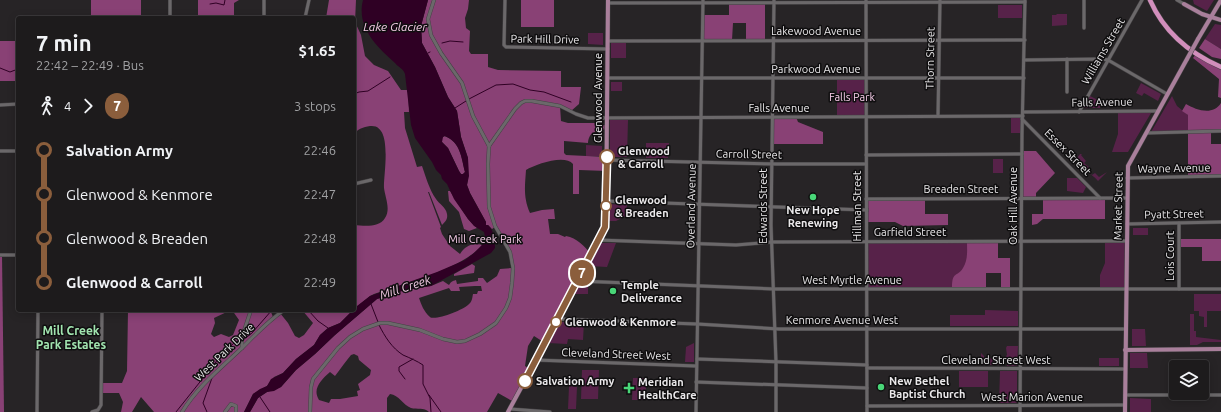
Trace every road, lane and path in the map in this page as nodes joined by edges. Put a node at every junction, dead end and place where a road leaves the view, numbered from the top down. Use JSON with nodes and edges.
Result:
{"nodes":[{"id":1,"x":170,"y":0,"type":"edge"},
{"id":2,"x":264,"y":0,"type":"edge"},
{"id":3,"x":309,"y":0,"type":"edge"},
{"id":4,"x":434,"y":0,"type":"edge"},
{"id":5,"x":505,"y":0,"type":"edge"},
{"id":6,"x":1084,"y":0,"type":"edge"},
{"id":7,"x":1150,"y":0,"type":"edge"},
{"id":8,"x":1178,"y":0,"type":"edge"},
{"id":9,"x":1221,"y":0,"type":"edge"},
{"id":10,"x":608,"y":1,"type":"edge"},
{"id":11,"x":702,"y":1,"type":"edge"},
{"id":12,"x":774,"y":1,"type":"edge"},
{"id":13,"x":866,"y":1,"type":"edge"},
{"id":14,"x":940,"y":1,"type":"edge"},
{"id":15,"x":1025,"y":1,"type":"edge"},
{"id":16,"x":1141,"y":1,"type":"edge"},
{"id":17,"x":1184,"y":4,"type":"joint"},
{"id":18,"x":170,"y":16,"type":"edge"},
{"id":19,"x":264,"y":16,"type":"edge"},
{"id":20,"x":305,"y":16,"type":"edge"},
{"id":21,"x":1211,"y":17,"type":"junction"},
{"id":22,"x":1221,"y":20,"type":"edge"},
{"id":23,"x":1084,"y":28,"type":"dead end"},
{"id":24,"x":608,"y":40,"type":"junction"},
{"id":25,"x":702,"y":40,"type":"junction"},
{"id":26,"x":773,"y":40,"type":"junction"},
{"id":27,"x":866,"y":40,"type":"junction"},
{"id":28,"x":939,"y":40,"type":"junction"},
{"id":29,"x":1025,"y":40,"type":"junction"},
{"id":30,"x":608,"y":49,"type":"junction"},
{"id":31,"x":1067,"y":59,"type":"junction"},
{"id":32,"x":1024,"y":60,"type":"junction"},
{"id":33,"x":1108,"y":60,"type":"junction"},
{"id":34,"x":1221,"y":67,"type":"edge"},
{"id":35,"x":608,"y":78,"type":"junction"},
{"id":36,"x":702,"y":78,"type":"junction"},
{"id":37,"x":773,"y":78,"type":"junction"},
{"id":38,"x":866,"y":78,"type":"junction"},
{"id":39,"x":938,"y":78,"type":"junction"},
{"id":40,"x":1024,"y":78,"type":"junction"},
{"id":41,"x":1067,"y":92,"type":"dead end"},
{"id":42,"x":1167,"y":94,"type":"junction"},
{"id":43,"x":16,"y":104,"type":"edge"},
{"id":44,"x":0,"y":105,"type":"edge"},
{"id":45,"x":1158,"y":111,"type":"junction"},
{"id":46,"x":1079,"y":112,"type":"junction"},
{"id":47,"x":866,"y":116,"type":"junction"},
{"id":48,"x":938,"y":116,"type":"junction"},
{"id":49,"x":1023,"y":116,"type":"junction"},
{"id":50,"x":701,"y":117,"type":"junction"},
{"id":51,"x":773,"y":117,"type":"junction"},
{"id":52,"x":607,"y":118,"type":"junction"},
{"id":53,"x":1221,"y":131,"type":"edge"},
{"id":54,"x":1146,"y":133,"type":"junction"},
{"id":55,"x":489,"y":146,"type":"junction"},
{"id":56,"x":0,"y":151,"type":"edge"},
{"id":57,"x":16,"y":151,"type":"edge"},
{"id":58,"x":1022,"y":154,"type":"junction"},
{"id":59,"x":866,"y":155,"type":"junction"},
{"id":60,"x":607,"y":160,"type":"junction"},
{"id":61,"x":701,"y":162,"type":"junction"},
{"id":62,"x":772,"y":164,"type":"junction"},
{"id":63,"x":866,"y":164,"type":"junction"},
{"id":64,"x":1221,"y":176,"type":"edge"},
{"id":65,"x":1127,"y":178,"type":"junction"},
{"id":66,"x":371,"y":180,"type":"dead end"},
{"id":67,"x":356,"y":184,"type":"edge"},
{"id":68,"x":866,"y":198,"type":"junction"},
{"id":69,"x":1022,"y":198,"type":"junction"},
{"id":70,"x":1100,"y":198,"type":"junction"},
{"id":71,"x":1127,"y":198,"type":"junction"},
{"id":72,"x":606,"y":201,"type":"junction"},
{"id":73,"x":700,"y":204,"type":"junction"},
{"id":74,"x":772,"y":207,"type":"junction"},
{"id":75,"x":866,"y":210,"type":"junction"},
{"id":76,"x":1221,"y":222,"type":"edge"},
{"id":77,"x":1179,"y":223,"type":"junction"},
{"id":78,"x":1127,"y":224,"type":"junction"},
{"id":79,"x":598,"y":240,"type":"junction"},
{"id":80,"x":1021,"y":241,"type":"junction"},
{"id":81,"x":1126,"y":241,"type":"junction"},
{"id":82,"x":772,"y":242,"type":"junction"},
{"id":83,"x":866,"y":242,"type":"junction"},
{"id":84,"x":699,"y":244,"type":"junction"},
{"id":85,"x":0,"y":255,"type":"edge"},
{"id":86,"x":16,"y":255,"type":"edge"},
{"id":87,"x":578,"y":281,"type":"junction"},
{"id":88,"x":698,"y":285,"type":"junction"},
{"id":89,"x":774,"y":289,"type":"junction"},
{"id":90,"x":867,"y":289,"type":"junction"},
{"id":91,"x":1021,"y":289,"type":"junction"},
{"id":92,"x":1126,"y":289,"type":"junction"},
{"id":93,"x":1179,"y":289,"type":"junction"},
{"id":94,"x":1221,"y":289,"type":"edge"},
{"id":95,"x":38,"y":312,"type":"edge"},
{"id":96,"x":102,"y":312,"type":"edge"},
{"id":97,"x":250,"y":312,"type":"edge"},
{"id":98,"x":281,"y":312,"type":"edge"},
{"id":99,"x":558,"y":319,"type":"junction"},
{"id":100,"x":698,"y":324,"type":"junction"},
{"id":101,"x":775,"y":329,"type":"junction"},
{"id":102,"x":867,"y":329,"type":"junction"},
{"id":103,"x":1021,"y":329,"type":"junction"},
{"id":104,"x":1126,"y":329,"type":"junction"},
{"id":105,"x":242,"y":348,"type":"junction"},
{"id":106,"x":1221,"y":349,"type":"edge"},
{"id":107,"x":1125,"y":350,"type":"junction"},
{"id":108,"x":697,"y":359,"type":"junction"},
{"id":109,"x":536,"y":360,"type":"junction"},
{"id":110,"x":776,"y":362,"type":"junction"},
{"id":111,"x":696,"y":366,"type":"junction"},
{"id":112,"x":867,"y":367,"type":"junction"},
{"id":113,"x":1020,"y":369,"type":"junction"},
{"id":114,"x":1125,"y":369,"type":"junction"},
{"id":115,"x":696,"y":382,"type":"junction"},
{"id":116,"x":776,"y":385,"type":"junction"},
{"id":117,"x":867,"y":388,"type":"junction"},
{"id":118,"x":1124,"y":395,"type":"junction"},
{"id":119,"x":1221,"y":395,"type":"edge"},
{"id":120,"x":1124,"y":405,"type":"junction"},
{"id":121,"x":867,"y":406,"type":"junction"},
{"id":122,"x":1020,"y":406,"type":"junction"},
{"id":123,"x":37,"y":411,"type":"edge"},
{"id":124,"x":509,"y":411,"type":"edge"},
{"id":125,"x":92,"y":412,"type":"edge"},
{"id":126,"x":182,"y":412,"type":"edge"},
{"id":127,"x":225,"y":412,"type":"edge"},
{"id":128,"x":236,"y":412,"type":"edge"},
{"id":129,"x":310,"y":412,"type":"edge"},
{"id":130,"x":550,"y":412,"type":"edge"},
{"id":131,"x":696,"y":412,"type":"edge"},
{"id":132,"x":776,"y":412,"type":"edge"},
{"id":133,"x":867,"y":412,"type":"edge"},
{"id":134,"x":1020,"y":412,"type":"edge"},
{"id":135,"x":1125,"y":412,"type":"edge"}],
"edges":[{"from":1,"to":18,"type":"street"},
{"from":2,"to":19,"type":"street"},
{"from":3,"to":20,"type":"street"},
{"from":4,"to":55,"type":"street"},
{"from":5,"to":30,"type":"street","name":"Park Hill Drive"},
{"from":6,"to":23,"type":"street"},
{"from":7,"to":34,"type":"highway"},
{"from":8,"to":17,"type":"street"},
{"from":9,"to":21,"type":"main road","name":"Market Street"},
{"from":10,"to":11,"type":"street"},
{"from":10,"to":24,"type":"main road","name":"Glenwood Avenue"},
{"from":11,"to":12,"type":"street"},
{"from":11,"to":25,"type":"street","name":"Overland Avenue"},
{"from":12,"to":13,"type":"street"},
{"from":12,"to":26,"type":"street","name":"Edwards Street"},
{"from":13,"to":14,"type":"street"},
{"from":13,"to":27,"type":"street","name":"Hillman Street"},
{"from":14,"to":15,"type":"street"},
{"from":14,"to":28,"type":"street","name":"Thorn Street"},
{"from":15,"to":29,"type":"street","name":"Oak Hill Avenue"},
{"from":16,"to":33,"type":"street","name":"Williams Street"},
{"from":17,"to":21,"type":"main road"},
{"from":21,"to":22,"type":"main road"},
{"from":21,"to":42,"type":"main road","name":"Market Street","bridge":true},
{"from":24,"to":25,"type":"street","name":"Lakewood Avenue"},
{"from":24,"to":30,"type":"main road","name":"Glenwood Avenue"},
{"from":25,"to":26,"type":"street","name":"Lakewood Avenue"},
{"from":25,"to":36,"type":"street","name":"Overland Avenue"},
{"from":26,"to":27,"type":"street","name":"Lakewood Avenue"},
{"from":26,"to":37,"type":"street","name":"Edwards Street"},
{"from":27,"to":28,"type":"street","name":"Lakewood Avenue"},
{"from":27,"to":38,"type":"street","name":"Hillman Street"},
{"from":28,"to":29,"type":"street","name":"Lakewood Avenue"},
{"from":28,"to":39,"type":"street","name":"Thorn Street"},
{"from":29,"to":32,"type":"street","name":"Oak Hill Avenue"},
{"from":30,"to":35,"type":"main road","name":"Glenwood Avenue"},
{"from":31,"to":32,"type":"street"},
{"from":31,"to":33,"type":"street"},
{"from":31,"to":41,"type":"street"},
{"from":32,"to":40,"type":"street","name":"Oak Hill Avenue"},
{"from":33,"to":42,"type":"street"},
{"from":33,"to":46,"type":"street","name":"Williams Street"},
{"from":35,"to":36,"type":"street","name":"Parkwood Avenue"},
{"from":35,"to":52,"type":"main road","name":"Glenwood Avenue"},
{"from":36,"to":37,"type":"street","name":"Parkwood Avenue"},
{"from":36,"to":50,"type":"street","name":"Overland Avenue"},
{"from":37,"to":38,"type":"street","name":"Parkwood Avenue"},
{"from":37,"to":51,"type":"street","name":"Edwards Street"},
{"from":38,"to":39,"type":"street","name":"Parkwood Avenue"},
{"from":38,"to":47,"type":"street","name":"Hillman Street"},
{"from":39,"to":40,"type":"street","name":"Parkwood Avenue"},
{"from":39,"to":48,"type":"street","name":"Thorn Street"},
{"from":40,"to":49,"type":"street","name":"Oak Hill Avenue"},
{"from":42,"to":45,"type":"main road","name":"Market Street"},
{"from":43,"to":44,"type":"street"},
{"from":45,"to":46,"type":"street","name":"Falls Avenue"},
{"from":45,"to":54,"type":"main road","name":"Market Street"},
{"from":46,"to":49,"type":"street","name":"Falls Avenue"},
{"from":47,"to":48,"type":"street","name":"Falls Avenue"},
{"from":47,"to":51,"type":"street","name":"Falls Avenue"},
{"from":47,"to":59,"type":"street","name":"Hillman Street"},
{"from":48,"to":49,"type":"street","name":"Falls Avenue"},
{"from":49,"to":58,"type":"street","name":"Oak Hill Avenue"},
{"from":49,"to":70,"type":"street","name":"Essex Street"},
{"from":50,"to":51,"type":"street","name":"Falls Avenue"},
{"from":50,"to":52,"type":"street","name":"Falls Avenue"},
{"from":50,"to":61,"type":"street","name":"Overland Avenue"},
{"from":51,"to":62,"type":"street","name":"Edwards Street"},
{"from":52,"to":55,"type":"street","name":"Falls Avenue"},
{"from":52,"to":60,"type":"main road","name":"Glenwood Avenue"},
{"from":53,"to":54,"type":"street"},
{"from":54,"to":65,"type":"main road","name":"Market Street"},
{"from":55,"to":129,"type":"street"},
{"from":56,"to":57,"type":"street"},
{"from":58,"to":59,"type":"street"},
{"from":58,"to":69,"type":"street","name":"Oak Hill Avenue"},
{"from":59,"to":63,"type":"street","name":"Hillman Street"},
{"from":60,"to":61,"type":"street","name":"Carroll Street"},
{"from":60,"to":72,"type":"main road","name":"Glenwood Avenue"},
{"from":61,"to":62,"type":"street","name":"Carroll Street"},
{"from":61,"to":73,"type":"street","name":"Overland Avenue"},
{"from":62,"to":63,"type":"street","name":"Carroll Street"},
{"from":62,"to":74,"type":"street","name":"Edwards Street"},
{"from":63,"to":68,"type":"street","name":"Hillman Street"},
{"from":64,"to":65,"type":"street","name":"Wayne Avenue"},
{"from":65,"to":71,"type":"main road","name":"Market Street"},
{"from":66,"to":67,"type":"street"},
{"from":68,"to":69,"type":"street","name":"Breaden Street"},
{"from":68,"to":75,"type":"street","name":"Hillman Street"},
{"from":69,"to":70,"type":"street","name":"Breaden Street"},
{"from":69,"to":80,"type":"street","name":"Oak Hill Avenue"},
{"from":70,"to":71,"type":"street","name":"Breaden Street"},
{"from":71,"to":78,"type":"main road","name":"Market Street"},
{"from":72,"to":73,"type":"street"},
{"from":72,"to":79,"type":"main road","name":"Glenwood Avenue"},
{"from":73,"to":74,"type":"street"},
{"from":73,"to":84,"type":"street","name":"Overland Avenue"},
{"from":74,"to":75,"type":"street"},
{"from":74,"to":82,"type":"street","name":"Edwards Street"},
{"from":75,"to":83,"type":"street","name":"Hillman Street"},
{"from":76,"to":77,"type":"street","name":"Pyatt Street"},
{"from":77,"to":78,"type":"street","name":"Pyatt Street"},
{"from":77,"to":93,"type":"street","name":"Lois Court"},
{"from":78,"to":81,"type":"main road","name":"Market Street"},
{"from":79,"to":84,"type":"street","name":"Garfield Street"},
{"from":79,"to":87,"type":"main road","name":"Glenwood Avenue"},
{"from":80,"to":81,"type":"street","name":"Garfield Street"},
{"from":80,"to":83,"type":"street","name":"Garfield Street"},
{"from":80,"to":91,"type":"street","name":"Oak Hill Avenue"},
{"from":81,"to":92,"type":"main road","name":"Market Street"},
{"from":82,"to":83,"type":"street","name":"Garfield Street"},
{"from":82,"to":84,"type":"street","name":"Garfield Street"},
{"from":82,"to":89,"type":"street","name":"Edwards Street"},
{"from":83,"to":90,"type":"street","name":"Hillman Street"},
{"from":84,"to":88,"type":"street","name":"Overland Avenue"},
{"from":85,"to":86,"type":"street"},
{"from":87,"to":88,"type":"street","name":"West Myrtle Avenue"},
{"from":87,"to":99,"type":"main road","name":"Glenwood Avenue"},
{"from":88,"to":89,"type":"street","name":"West Myrtle Avenue"},
{"from":88,"to":100,"type":"street","name":"Overland Avenue"},
{"from":89,"to":90,"type":"street","name":"West Myrtle Avenue"},
{"from":89,"to":101,"type":"street","name":"Edwards Street"},
{"from":90,"to":91,"type":"street","name":"West Myrtle Avenue"},
{"from":90,"to":102,"type":"street","name":"Hillman Street"},
{"from":91,"to":92,"type":"street","name":"West Myrtle Avenue"},
{"from":91,"to":103,"type":"street","name":"Oak Hill Avenue"},
{"from":92,"to":93,"type":"street","name":"West Myrtle Avenue"},
{"from":92,"to":104,"type":"main road","name":"Market Street"},
{"from":93,"to":94,"type":"street","name":"West Myrtle Avenue"},
{"from":95,"to":123,"type":"street"},
{"from":96,"to":125,"type":"street"},
{"from":97,"to":105,"type":"street"},
{"from":98,"to":105,"type":"street","name":"West Park Drive"},
{"from":99,"to":100,"type":"street","name":"Kenmore Avenue West"},
{"from":99,"to":109,"type":"main road","name":"Glenwood Avenue"},
{"from":100,"to":101,"type":"street","name":"Kenmore Avenue West"},
{"from":100,"to":108,"type":"street","name":"Overland Avenue"},
{"from":101,"to":102,"type":"street","name":"Kenmore Avenue West"},
{"from":101,"to":110,"type":"street","name":"Edwards Street"},
{"from":102,"to":103,"type":"street","name":"Kenmore Avenue West"},
{"from":102,"to":112,"type":"street","name":"Hillman Street"},
{"from":103,"to":104,"type":"street","name":"Kenmore Avenue West"},
{"from":103,"to":113,"type":"street","name":"Oak Hill Avenue"},
{"from":104,"to":107,"type":"main road","name":"Market Street"},
{"from":105,"to":126,"type":"street","name":"West Park Drive"},
{"from":106,"to":107,"type":"main road"},
{"from":107,"to":114,"type":"main road","name":"Market Street"},
{"from":108,"to":110,"type":"street","name":"Cleveland Street West"},
{"from":108,"to":111,"type":"street","name":"Overland Avenue"},
{"from":109,"to":111,"type":"street","name":"Cleveland Street West"},
{"from":109,"to":124,"type":"main road","name":"Glenwood Avenue"},
{"from":110,"to":112,"type":"street","name":"Cleveland Street West"},
{"from":110,"to":116,"type":"street","name":"Edwards Street"},
{"from":111,"to":115,"type":"street","name":"Overland Avenue"},
{"from":112,"to":113,"type":"street","name":"Cleveland Street West"},
{"from":112,"to":117,"type":"street","name":"Hillman Street"},
{"from":113,"to":114,"type":"street","name":"Cleveland Street West"},
{"from":113,"to":122,"type":"street","name":"Oak Hill Avenue"},
{"from":114,"to":118,"type":"main road","name":"Market Street"},
{"from":115,"to":116,"type":"street"},
{"from":115,"to":131,"type":"street","name":"Overland Avenue"},
{"from":116,"to":117,"type":"street"},
{"from":116,"to":132,"type":"street","name":"Edwards Street"},
{"from":117,"to":121,"type":"street","name":"Hillman Street"},
{"from":118,"to":119,"type":"street"},
{"from":118,"to":120,"type":"main road","name":"Market Street"},
{"from":120,"to":122,"type":"street","name":"West Marion Avenue"},
{"from":120,"to":135,"type":"main road","name":"Market Street"},
{"from":121,"to":122,"type":"street","name":"West Marion Avenue"},
{"from":121,"to":133,"type":"street","name":"Hillman Street"},
{"from":122,"to":134,"type":"street","name":"Oak Hill Avenue"},
{"from":124,"to":130,"type":"street"},
{"from":127,"to":128,"type":"street"}]}
